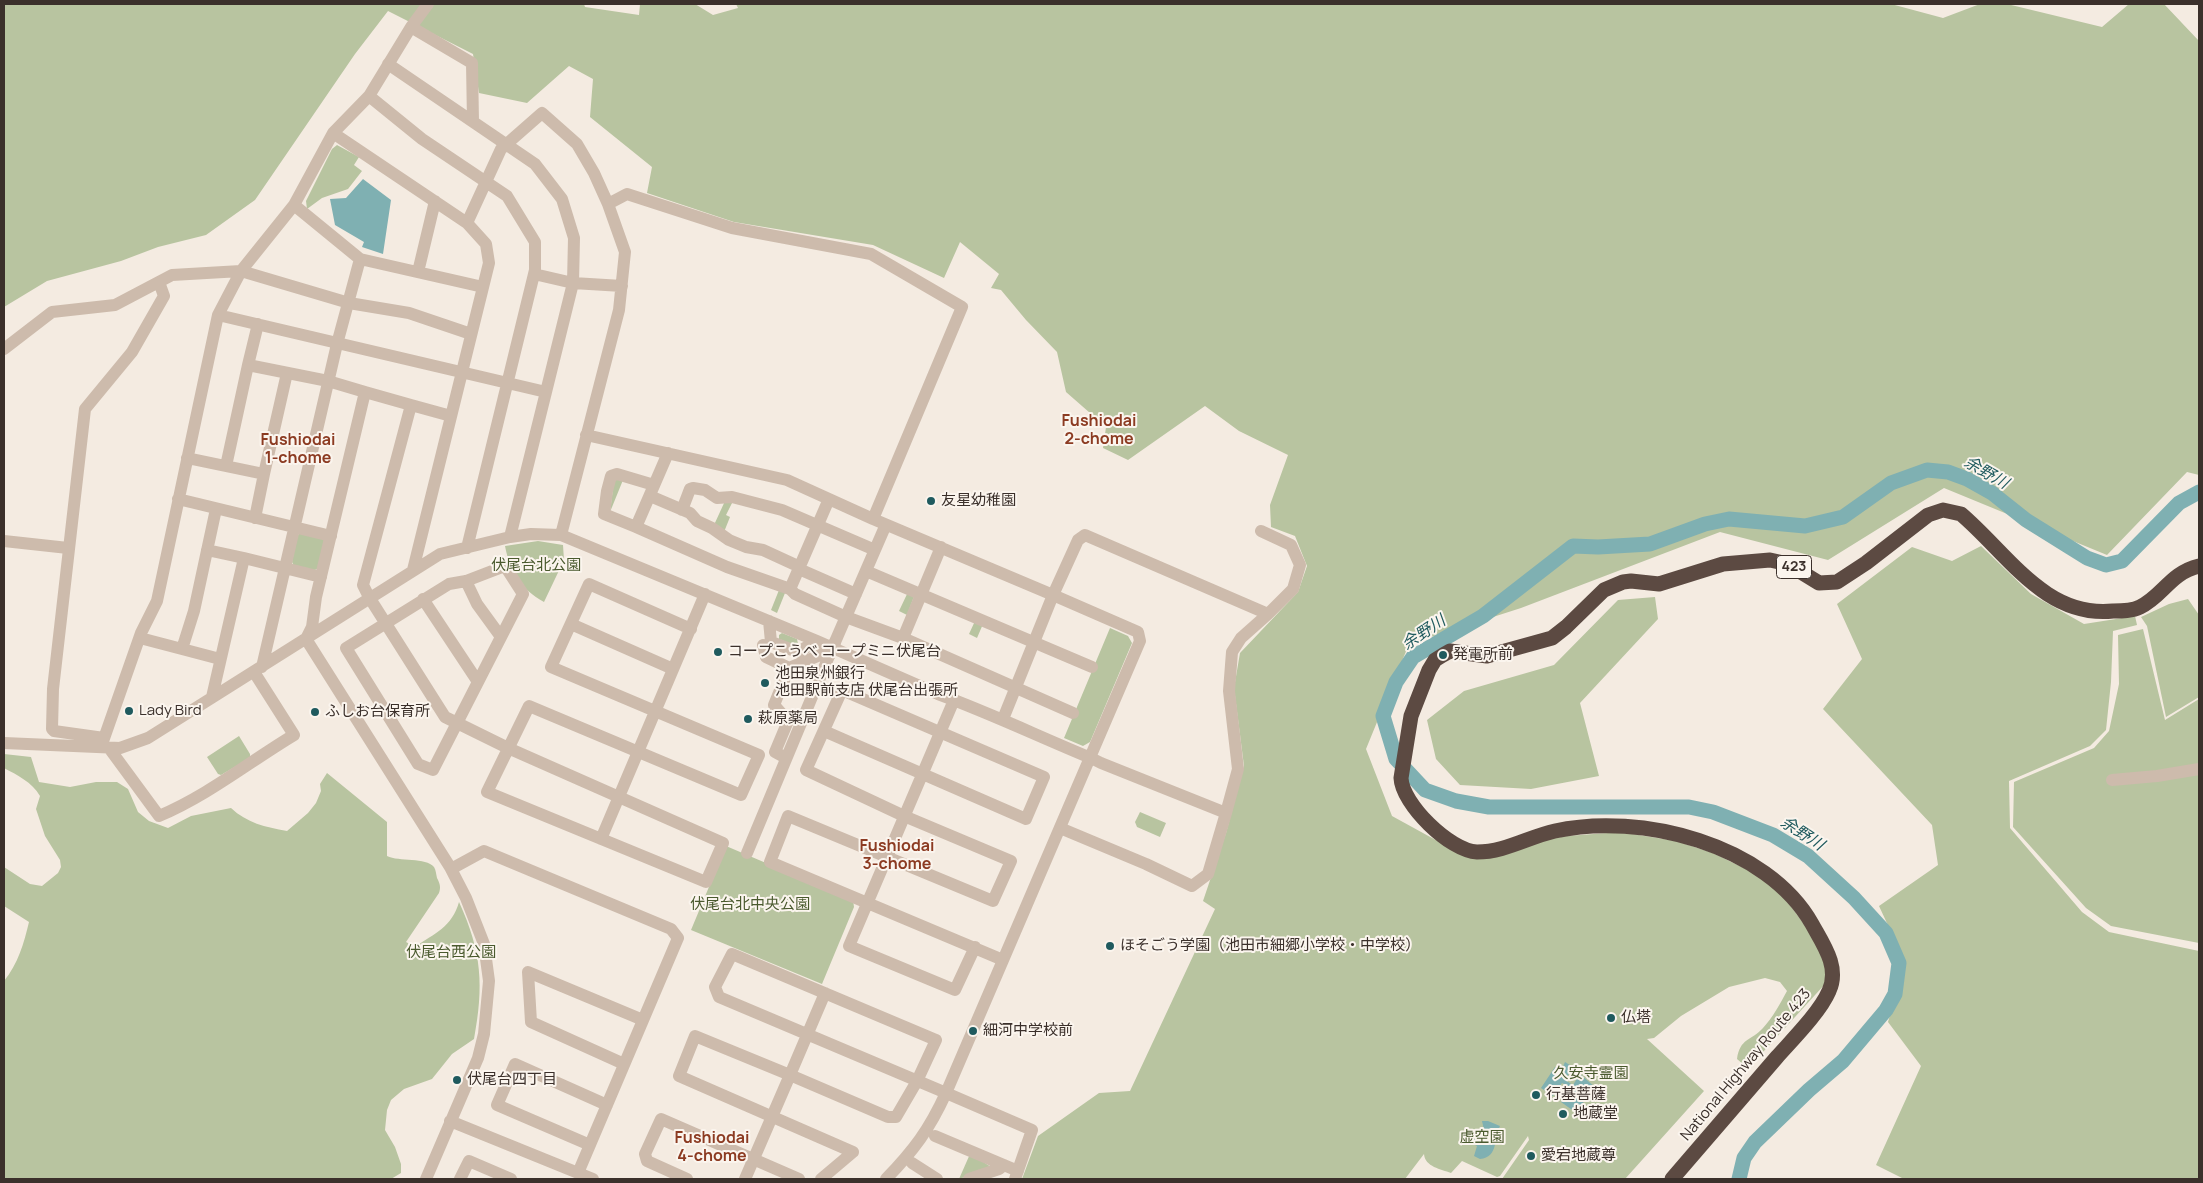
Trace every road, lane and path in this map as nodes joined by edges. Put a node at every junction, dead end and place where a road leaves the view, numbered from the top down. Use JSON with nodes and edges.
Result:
{"nodes":[{"id":1,"x":428,"y":4,"type":"edge"},
{"id":2,"x":411,"y":27,"type":"junction"},
{"id":3,"x":388,"y":64,"type":"junction"},
{"id":4,"x":369,"y":96,"type":"junction"},
{"id":5,"x":473,"y":122,"type":"junction"},
{"id":6,"x":332,"y":133,"type":"junction"},
{"id":7,"x":506,"y":144,"type":"junction"},
{"id":8,"x":486,"y":181,"type":"junction"},
{"id":9,"x":435,"y":201,"type":"junction"},
{"id":10,"x":608,"y":204,"type":"junction"},
{"id":11,"x":294,"y":205,"type":"junction"},
{"id":12,"x":467,"y":223,"type":"junction"},
{"id":13,"x":360,"y":259,"type":"junction"},
{"id":14,"x":241,"y":270,"type":"junction"},
{"id":15,"x":418,"y":272,"type":"junction"},
{"id":16,"x":534,"y":274,"type":"junction"},
{"id":17,"x":159,"y":282,"type":"junction"},
{"id":18,"x":573,"y":283,"type":"junction"},
{"id":19,"x":622,"y":286,"type":"junction"},
{"id":20,"x":483,"y":287,"type":"junction"},
{"id":21,"x":348,"y":303,"type":"junction"},
{"id":22,"x":218,"y":315,"type":"junction"},
{"id":23,"x":258,"y":324,"type":"junction"},
{"id":24,"x":472,"y":334,"type":"junction"},
{"id":25,"x":337,"y":344,"type":"junction"},
{"id":26,"x":4,"y":349,"type":"edge"},
{"id":27,"x":248,"y":365,"type":"junction"},
{"id":28,"x":462,"y":372,"type":"junction"},
{"id":29,"x":286,"y":373,"type":"junction"},
{"id":30,"x":328,"y":381,"type":"junction"},
{"id":31,"x":506,"y":382,"type":"junction"},
{"id":32,"x":365,"y":392,"type":"junction"},
{"id":33,"x":546,"y":392,"type":"junction"},
{"id":34,"x":411,"y":405,"type":"junction"},
{"id":35,"x":451,"y":416,"type":"junction"},
{"id":36,"x":586,"y":435,"type":"junction"},
{"id":37,"x":668,"y":453,"type":"junction"},
{"id":38,"x":187,"y":458,"type":"junction"},
{"id":39,"x":226,"y":466,"type":"junction"},
{"id":40,"x":264,"y":474,"type":"junction"},
{"id":41,"x":652,"y":491,"type":"junction"},
{"id":42,"x":178,"y":499,"type":"junction"},
{"id":43,"x":830,"y":499,"type":"junction"},
{"id":44,"x":216,"y":509,"type":"junction"},
{"id":45,"x":682,"y":510,"type":"junction"},
{"id":46,"x":255,"y":518,"type":"junction"},
{"id":47,"x":872,"y":519,"type":"junction"},
{"id":48,"x":818,"y":526,"type":"junction"},
{"id":49,"x":294,"y":527,"type":"junction"},
{"id":50,"x":636,"y":527,"type":"junction"},
{"id":51,"x":884,"y":530,"type":"dead end"},
{"id":52,"x":1261,"y":531,"type":"dead end"},
{"id":53,"x":561,"y":535,"type":"junction"},
{"id":54,"x":331,"y":536,"type":"junction"},
{"id":55,"x":510,"y":537,"type":"junction"},
{"id":56,"x":4,"y":541,"type":"edge"},
{"id":57,"x":941,"y":547,"type":"junction"},
{"id":58,"x":68,"y":548,"type":"junction"},
{"id":59,"x":467,"y":548,"type":"junction"},
{"id":60,"x":207,"y":550,"type":"junction"},
{"id":61,"x":875,"y":550,"type":"junction"},
{"id":62,"x":244,"y":558,"type":"junction"},
{"id":63,"x":2199,"y":566,"type":"edge"},
{"id":64,"x":283,"y":568,"type":"junction"},
{"id":65,"x":799,"y":568,"type":"junction"},
{"id":66,"x":414,"y":570,"type":"junction"},
{"id":67,"x":866,"y":571,"type":"junction"},
{"id":68,"x":321,"y":577,"type":"junction"},
{"id":69,"x":466,"y":581,"type":"junction"},
{"id":70,"x":790,"y":589,"type":"junction"},
{"id":71,"x":704,"y":594,"type":"junction"},
{"id":72,"x":856,"y":594,"type":"junction"},
{"id":73,"x":921,"y":594,"type":"junction"},
{"id":74,"x":1053,"y":595,"type":"junction"},
{"id":75,"x":369,"y":598,"type":"junction"},
{"id":76,"x":423,"y":599,"type":"junction"},
{"id":77,"x":1268,"y":614,"type":"junction"},
{"id":78,"x":846,"y":617,"type":"junction"},
{"id":79,"x":769,"y":622,"type":"junction"},
{"id":80,"x":385,"y":623,"type":"junction"},
{"id":81,"x":571,"y":624,"type":"junction"},
{"id":82,"x":691,"y":629,"type":"junction"},
{"id":83,"x":501,"y":637,"type":"junction"},
{"id":84,"x":140,"y":638,"type":"junction"},
{"id":85,"x":902,"y":638,"type":"junction"},
{"id":86,"x":306,"y":639,"type":"junction"},
{"id":87,"x":817,"y":641,"type":"junction"},
{"id":88,"x":1033,"y":642,"type":"junction"},
{"id":89,"x":763,"y":645,"type":"dead end"},
{"id":90,"x":182,"y":649,"type":"junction"},
{"id":91,"x":827,"y":654,"type":"junction"},
{"id":92,"x":220,"y":659,"type":"junction"},
{"id":93,"x":1092,"y":667,"type":"dead end"},
{"id":94,"x":789,"y":668,"type":"junction"},
{"id":95,"x":258,"y":669,"type":"junction"},
{"id":96,"x":673,"y":669,"type":"junction"},
{"id":97,"x":478,"y":682,"type":"junction"},
{"id":98,"x":1015,"y":686,"type":"junction"},
{"id":99,"x":212,"y":697,"type":"junction"},
{"id":100,"x":954,"y":700,"type":"junction"},
{"id":101,"x":654,"y":710,"type":"junction"},
{"id":102,"x":1073,"y":712,"type":"dead end"},
{"id":103,"x":1005,"y":714,"type":"dead end"},
{"id":104,"x":457,"y":723,"type":"junction"},
{"id":105,"x":824,"y":732,"type":"junction"},
{"id":106,"x":940,"y":733,"type":"junction"},
{"id":107,"x":4,"y":743,"type":"edge"},
{"id":108,"x":105,"y":744,"type":"junction"},
{"id":109,"x":508,"y":748,"type":"junction"},
{"id":110,"x":638,"y":752,"type":"junction"},
{"id":111,"x":786,"y":758,"type":"junction"},
{"id":112,"x":1091,"y":758,"type":"junction"},
{"id":113,"x":2199,"y":769,"type":"edge"},
{"id":114,"x":922,"y":775,"type":"junction"},
{"id":115,"x":2112,"y":780,"type":"dead end"},
{"id":116,"x":620,"y":798,"type":"junction"},
{"id":117,"x":1226,"y":813,"type":"junction"},
{"id":118,"x":904,"y":816,"type":"junction"},
{"id":119,"x":1060,"y":828,"type":"junction"},
{"id":120,"x":601,"y":839,"type":"junction"},
{"id":121,"x":747,"y":853,"type":"dead end"},
{"id":122,"x":887,"y":857,"type":"junction"},
{"id":123,"x":451,"y":869,"type":"junction"},
{"id":124,"x":868,"y":902,"type":"junction"},
{"id":125,"x":975,"y":947,"type":"junction"},
{"id":126,"x":1002,"y":960,"type":"junction"},
{"id":127,"x":825,"y":993,"type":"junction"},
{"id":128,"x":643,"y":1020,"type":"junction"},
{"id":129,"x":807,"y":1034,"type":"junction"},
{"id":130,"x":624,"y":1064,"type":"junction"},
{"id":131,"x":790,"y":1075,"type":"junction"},
{"id":132,"x":917,"y":1081,"type":"junction"},
{"id":133,"x":946,"y":1093,"type":"junction"},
{"id":134,"x":607,"y":1105,"type":"junction"},
{"id":135,"x":772,"y":1116,"type":"junction"},
{"id":136,"x":450,"y":1121,"type":"junction"},
{"id":137,"x":935,"y":1136,"type":"dead end"},
{"id":138,"x":590,"y":1145,"type":"junction"},
{"id":139,"x":754,"y":1159,"type":"junction"},
{"id":140,"x":912,"y":1163,"type":"dead end"},
{"id":141,"x":1004,"y":1165,"type":"junction"},
{"id":142,"x":578,"y":1173,"type":"junction"},
{"id":143,"x":1016,"y":1175,"type":"edge"},
{"id":144,"x":426,"y":1179,"type":"edge"},
{"id":145,"x":460,"y":1179,"type":"edge"},
{"id":146,"x":511,"y":1179,"type":"edge"},
{"id":147,"x":593,"y":1179,"type":"edge"},
{"id":148,"x":687,"y":1179,"type":"edge"},
{"id":149,"x":745,"y":1179,"type":"edge"},
{"id":150,"x":799,"y":1179,"type":"edge"},
{"id":151,"x":821,"y":1179,"type":"edge"},
{"id":152,"x":886,"y":1179,"type":"edge"},
{"id":153,"x":937,"y":1179,"type":"edge"},
{"id":154,"x":970,"y":1179,"type":"edge"},
{"id":155,"x":1672,"y":1179,"type":"edge"}],
"edges":[{"from":1,"to":2,"type":"street"},
{"from":2,"to":3,"type":"street"},
{"from":2,"to":5,"type":"street"},
{"from":3,"to":4,"type":"street"},
{"from":3,"to":5,"type":"street"},
{"from":4,"to":6,"type":"street"},
{"from":4,"to":8,"type":"street"},
{"from":5,"to":7,"type":"street"},
{"from":6,"to":9,"type":"street"},
{"from":6,"to":11,"type":"street"},
{"from":7,"to":8,"type":"street"},
{"from":7,"to":10,"type":"street"},
{"from":7,"to":18,"type":"street"},
{"from":8,"to":12,"type":"street"},
{"from":8,"to":16,"type":"street"},
{"from":9,"to":12,"type":"street"},
{"from":9,"to":15,"type":"street"},
{"from":10,"to":19,"type":"street"},
{"from":10,"to":47,"type":"street"},
{"from":11,"to":13,"type":"street"},
{"from":11,"to":14,"type":"street"},
{"from":12,"to":20,"type":"street"},
{"from":13,"to":15,"type":"street"},
{"from":13,"to":21,"type":"street"},
{"from":14,"to":17,"type":"street"},
{"from":14,"to":21,"type":"street"},
{"from":14,"to":22,"type":"street"},
{"from":15,"to":20,"type":"street"},
{"from":16,"to":18,"type":"street"},
{"from":16,"to":31,"type":"street"},
{"from":17,"to":26,"type":"street"},
{"from":17,"to":58,"type":"street"},
{"from":18,"to":19,"type":"street"},
{"from":18,"to":33,"type":"street"},
{"from":19,"to":36,"type":"street"},
{"from":20,"to":24,"type":"street"},
{"from":21,"to":24,"type":"street"},
{"from":21,"to":25,"type":"street"},
{"from":22,"to":23,"type":"street"},
{"from":22,"to":38,"type":"street"},
{"from":23,"to":25,"type":"street"},
{"from":23,"to":27,"type":"street"},
{"from":24,"to":28,"type":"street"},
{"from":25,"to":28,"type":"street"},
{"from":25,"to":30,"type":"street"},
{"from":27,"to":29,"type":"street"},
{"from":27,"to":39,"type":"street"},
{"from":28,"to":31,"type":"street"},
{"from":28,"to":35,"type":"street"},
{"from":29,"to":30,"type":"street"},
{"from":29,"to":40,"type":"street"},
{"from":30,"to":32,"type":"street"},
{"from":30,"to":49,"type":"street"},
{"from":31,"to":33,"type":"street"},
{"from":31,"to":59,"type":"street"},
{"from":32,"to":34,"type":"street"},
{"from":32,"to":54,"type":"street"},
{"from":33,"to":55,"type":"street"},
{"from":34,"to":35,"type":"street"},
{"from":34,"to":75,"type":"street"},
{"from":35,"to":66,"type":"street"},
{"from":36,"to":37,"type":"street"},
{"from":36,"to":53,"type":"street"},
{"from":37,"to":41,"type":"street"},
{"from":37,"to":43,"type":"street"},
{"from":38,"to":39,"type":"street"},
{"from":38,"to":42,"type":"street"},
{"from":39,"to":40,"type":"street"},
{"from":40,"to":46,"type":"street"},
{"from":41,"to":45,"type":"street"},
{"from":41,"to":50,"type":"street"},
{"from":41,"to":50,"type":"street"},
{"from":42,"to":44,"type":"street"},
{"from":42,"to":84,"type":"street"},
{"from":43,"to":47,"type":"street"},
{"from":43,"to":48,"type":"street"},
{"from":44,"to":46,"type":"street"},
{"from":44,"to":60,"type":"street"},
{"from":45,"to":48,"type":"street"},
{"from":45,"to":65,"type":"street"},
{"from":46,"to":49,"type":"street"},
{"from":47,"to":57,"type":"street"},
{"from":48,"to":61,"type":"street"},
{"from":48,"to":65,"type":"street"},
{"from":49,"to":54,"type":"street"},
{"from":49,"to":64,"type":"street"},
{"from":50,"to":70,"type":"street"},
{"from":51,"to":61,"type":"street"},
{"from":52,"to":77,"type":"street"},
{"from":53,"to":55,"type":"street"},
{"from":53,"to":71,"type":"street"},
{"from":54,"to":68,"type":"street"},
{"from":55,"to":59,"type":"street"},
{"from":56,"to":58,"type":"street"},
{"from":57,"to":73,"type":"street"},
{"from":57,"to":74,"type":"street"},
{"from":58,"to":108,"type":"street"},
{"from":59,"to":66,"type":"street"},
{"from":60,"to":62,"type":"street"},
{"from":60,"to":90,"type":"street"},
{"from":61,"to":67,"type":"street"},
{"from":62,"to":64,"type":"street"},
{"from":62,"to":92,"type":"street"},
{"from":63,"to":155,"type":"highway","name":"National Highway Route 423","number":"423"},
{"from":64,"to":68,"type":"street"},
{"from":64,"to":95,"type":"street"},
{"from":65,"to":70,"type":"street"},
{"from":65,"to":72,"type":"street"},
{"from":66,"to":75,"type":"street"},
{"from":67,"to":72,"type":"street"},
{"from":67,"to":73,"type":"street"},
{"from":68,"to":86,"type":"street"},
{"from":69,"to":76,"type":"street"},
{"from":69,"to":83,"type":"street"},
{"from":69,"to":83,"type":"street"},
{"from":70,"to":78,"type":"street"},
{"from":71,"to":79,"type":"street"},
{"from":71,"to":82,"type":"street"},
{"from":72,"to":78,"type":"street"},
{"from":73,"to":85,"type":"street"},
{"from":73,"to":88,"type":"street"},
{"from":74,"to":77,"type":"street"},
{"from":74,"to":88,"type":"street"},
{"from":74,"to":112,"type":"street"},
{"from":75,"to":80,"type":"street"},
{"from":75,"to":86,"type":"street"},
{"from":76,"to":80,"type":"street"},
{"from":76,"to":97,"type":"street"},
{"from":77,"to":117,"type":"street"},
{"from":78,"to":85,"type":"street"},
{"from":78,"to":91,"type":"street","bridge":true},
{"from":79,"to":87,"type":"street"},
{"from":79,"to":87,"type":"street"},
{"from":80,"to":104,"type":"street"},
{"from":80,"to":104,"type":"street"},
{"from":81,"to":82,"type":"street"},
{"from":81,"to":96,"type":"street"},
{"from":81,"to":101,"type":"street"},
{"from":82,"to":96,"type":"street"},
{"from":83,"to":97,"type":"street"},
{"from":84,"to":90,"type":"street"},
{"from":84,"to":108,"type":"street"},
{"from":85,"to":98,"type":"street"},
{"from":86,"to":95,"type":"street"},
{"from":86,"to":123,"type":"street"},
{"from":87,"to":100,"type":"street"},
{"from":88,"to":93,"type":"street"},
{"from":88,"to":98,"type":"street"},
{"from":89,"to":94,"type":"street"},
{"from":90,"to":92,"type":"street"},
{"from":91,"to":94,"type":"street"},
{"from":91,"to":111,"type":"street"},
{"from":92,"to":99,"type":"street"},
{"from":94,"to":111,"type":"street"},
{"from":95,"to":99,"type":"street"},
{"from":95,"to":108,"type":"street"},
{"from":96,"to":101,"type":"street"},
{"from":97,"to":104,"type":"street"},
{"from":98,"to":102,"type":"street"},
{"from":98,"to":103,"type":"street"},
{"from":99,"to":108,"type":"street"},
{"from":100,"to":106,"type":"street"},
{"from":100,"to":112,"type":"street"},
{"from":101,"to":110,"type":"street"},
{"from":101,"to":110,"type":"street"},
{"from":104,"to":109,"type":"street"},
{"from":105,"to":106,"type":"street"},
{"from":105,"to":114,"type":"street"},
{"from":105,"to":118,"type":"street"},
{"from":106,"to":114,"type":"street"},
{"from":106,"to":114,"type":"street"},
{"from":107,"to":108,"type":"street"},
{"from":109,"to":110,"type":"street"},
{"from":109,"to":116,"type":"street"},
{"from":109,"to":120,"type":"street"},
{"from":110,"to":116,"type":"street"},
{"from":111,"to":121,"type":"street"},
{"from":112,"to":117,"type":"street"},
{"from":112,"to":119,"type":"street"},
{"from":113,"to":115,"type":"street"},
{"from":114,"to":118,"type":"street"},
{"from":116,"to":120,"type":"street"},
{"from":116,"to":120,"type":"street"},
{"from":117,"to":119,"type":"street"},
{"from":118,"to":122,"type":"street"},
{"from":118,"to":122,"type":"street"},
{"from":119,"to":126,"type":"street"},
{"from":122,"to":124,"type":"street"},
{"from":122,"to":124,"type":"street"},
{"from":123,"to":128,"type":"street"},
{"from":123,"to":136,"type":"street"},
{"from":124,"to":125,"type":"street"},
{"from":124,"to":125,"type":"street"},
{"from":125,"to":126,"type":"street"},
{"from":126,"to":133,"type":"street"},
{"from":127,"to":129,"type":"street"},
{"from":127,"to":129,"type":"street"},
{"from":127,"to":132,"type":"street"},
{"from":128,"to":130,"type":"street"},
{"from":128,"to":130,"type":"street"},
{"from":129,"to":131,"type":"street"},
{"from":129,"to":132,"type":"street"},
{"from":130,"to":134,"type":"street"},
{"from":131,"to":132,"type":"street"},
{"from":131,"to":135,"type":"street"},
{"from":131,"to":135,"type":"street"},
{"from":132,"to":133,"type":"street"},
{"from":133,"to":143,"type":"street"},
{"from":133,"to":152,"type":"street"},
{"from":134,"to":138,"type":"street"},
{"from":134,"to":138,"type":"street"},
{"from":135,"to":139,"type":"street"},
{"from":135,"to":151,"type":"street"},
{"from":136,"to":142,"type":"street"},
{"from":136,"to":144,"type":"street"},
{"from":137,"to":141,"type":"street"},
{"from":138,"to":142,"type":"street"},
{"from":139,"to":148,"type":"street"},
{"from":139,"to":149,"type":"street"},
{"from":139,"to":150,"type":"street"},
{"from":140,"to":153,"type":"street"},
{"from":141,"to":143,"type":"street"},
{"from":141,"to":154,"type":"street"},
{"from":142,"to":147,"type":"street"},
{"from":145,"to":146,"type":"street"}]}
